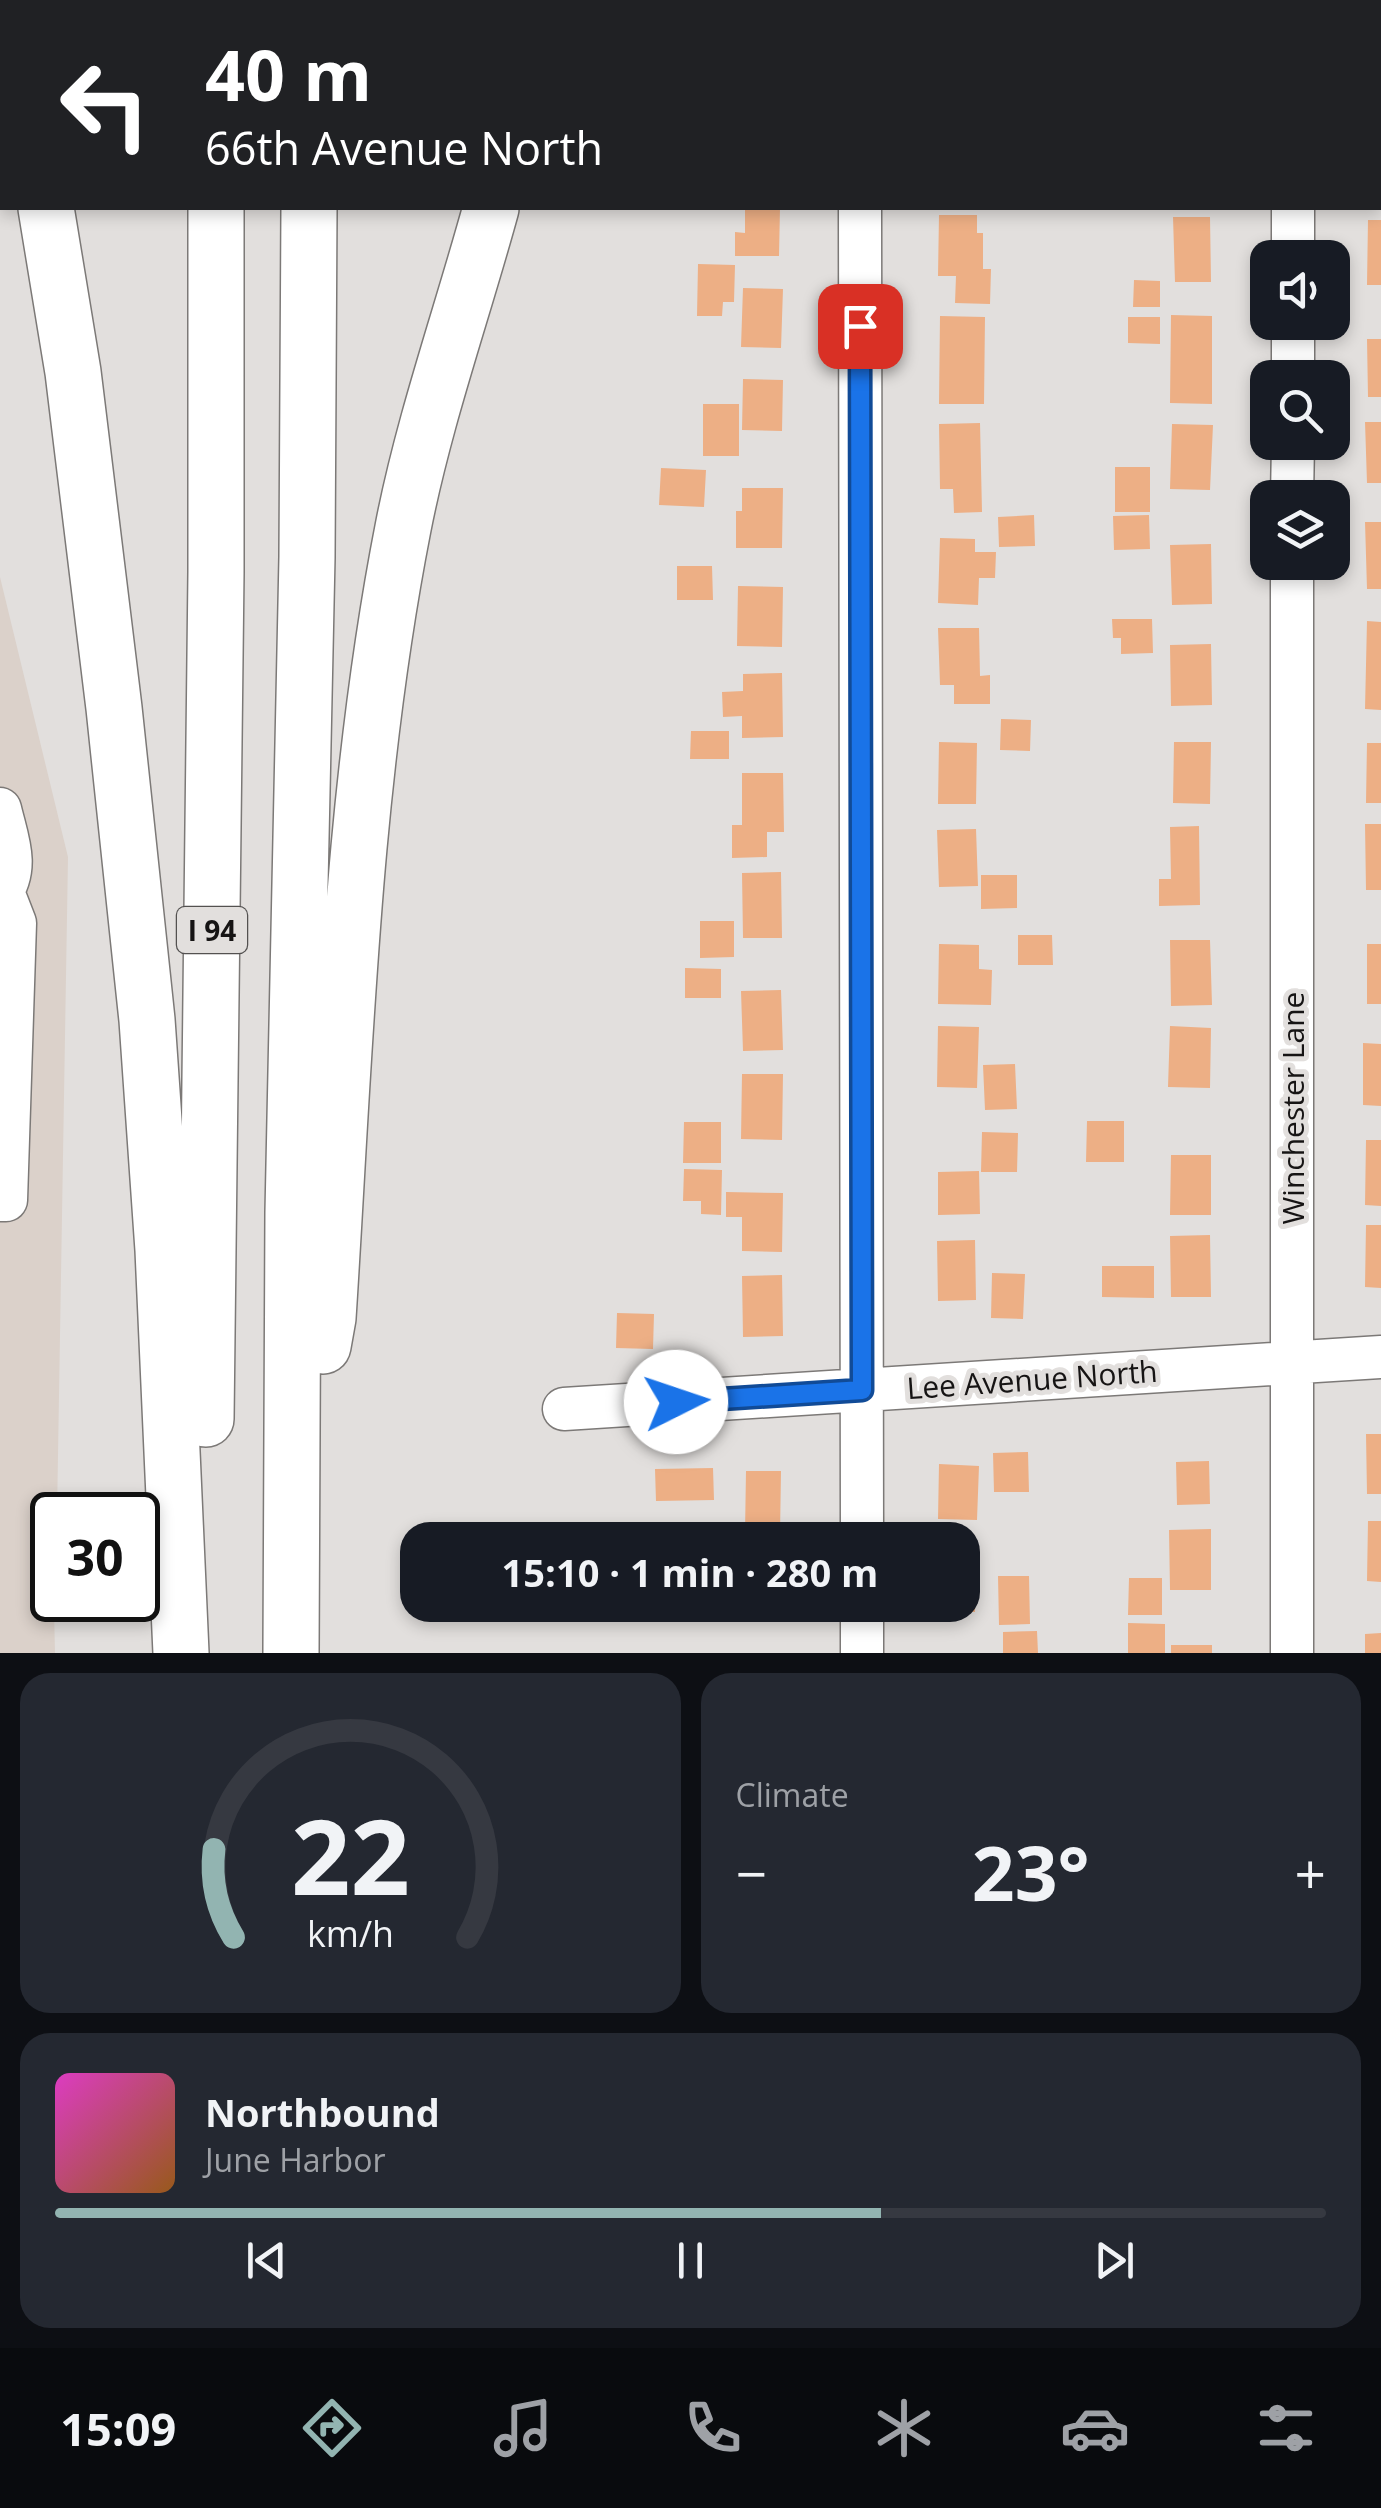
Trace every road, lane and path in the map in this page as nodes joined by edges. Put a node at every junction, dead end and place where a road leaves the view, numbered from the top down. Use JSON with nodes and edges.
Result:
{"nodes":[{"id":1,"x":46,"y":210,"type":"edge"},
{"id":2,"x":216,"y":210,"type":"edge"},
{"id":3,"x":309,"y":210,"type":"edge"},
{"id":4,"x":489,"y":210,"type":"edge"},
{"id":5,"x":860,"y":210,"type":"edge"},
{"id":6,"x":1293,"y":210,"type":"edge"},
{"id":7,"x":1293,"y":240,"type":"edge"},
{"id":8,"x":1292,"y":580,"type":"edge"},
{"id":9,"x":0,"y":809,"type":"edge"},
{"id":10,"x":1,"y":893,"type":"edge"},
{"id":11,"x":0,"y":1200,"type":"edge"},
{"id":12,"x":1381,"y":1357,"type":"edge"},
{"id":13,"x":1292,"y":1363,"type":"junction"},
{"id":14,"x":862,"y":1390,"type":"junction"},
{"id":15,"x":564,"y":1409,"type":"dead end"},
{"id":16,"x":294,"y":1486,"type":"junction"},
{"id":17,"x":862,"y":1522,"type":"edge"},
{"id":18,"x":862,"y":1622,"type":"edge"},
{"id":19,"x":181,"y":1653,"type":"edge"},
{"id":20,"x":203,"y":1653,"type":"edge"},
{"id":21,"x":291,"y":1653,"type":"edge"},
{"id":22,"x":862,"y":1653,"type":"edge"},
{"id":23,"x":1292,"y":1653,"type":"edge"}],
"edges":[{"from":1,"to":19,"type":"highway"},
{"from":2,"to":20,"type":"highway","number":"I 94"},
{"from":3,"to":16,"type":"highway"},
{"from":4,"to":16,"type":"highway"},
{"from":5,"to":14,"type":"street"},
{"from":6,"to":7,"type":"street"},
{"from":8,"to":13,"type":"street","name":"Winchester Lane"},
{"from":9,"to":10,"type":"street"},
{"from":10,"to":11,"type":"street"},
{"from":12,"to":13,"type":"street","name":"Lee Avenue North"},
{"from":13,"to":14,"type":"street","name":"Lee Avenue North"},
{"from":13,"to":23,"type":"street","name":"Winchester Lane"},
{"from":14,"to":15,"type":"street","name":"Lee Avenue North"},
{"from":14,"to":17,"type":"street"},
{"from":16,"to":21,"type":"highway"},
{"from":18,"to":22,"type":"street"}]}
